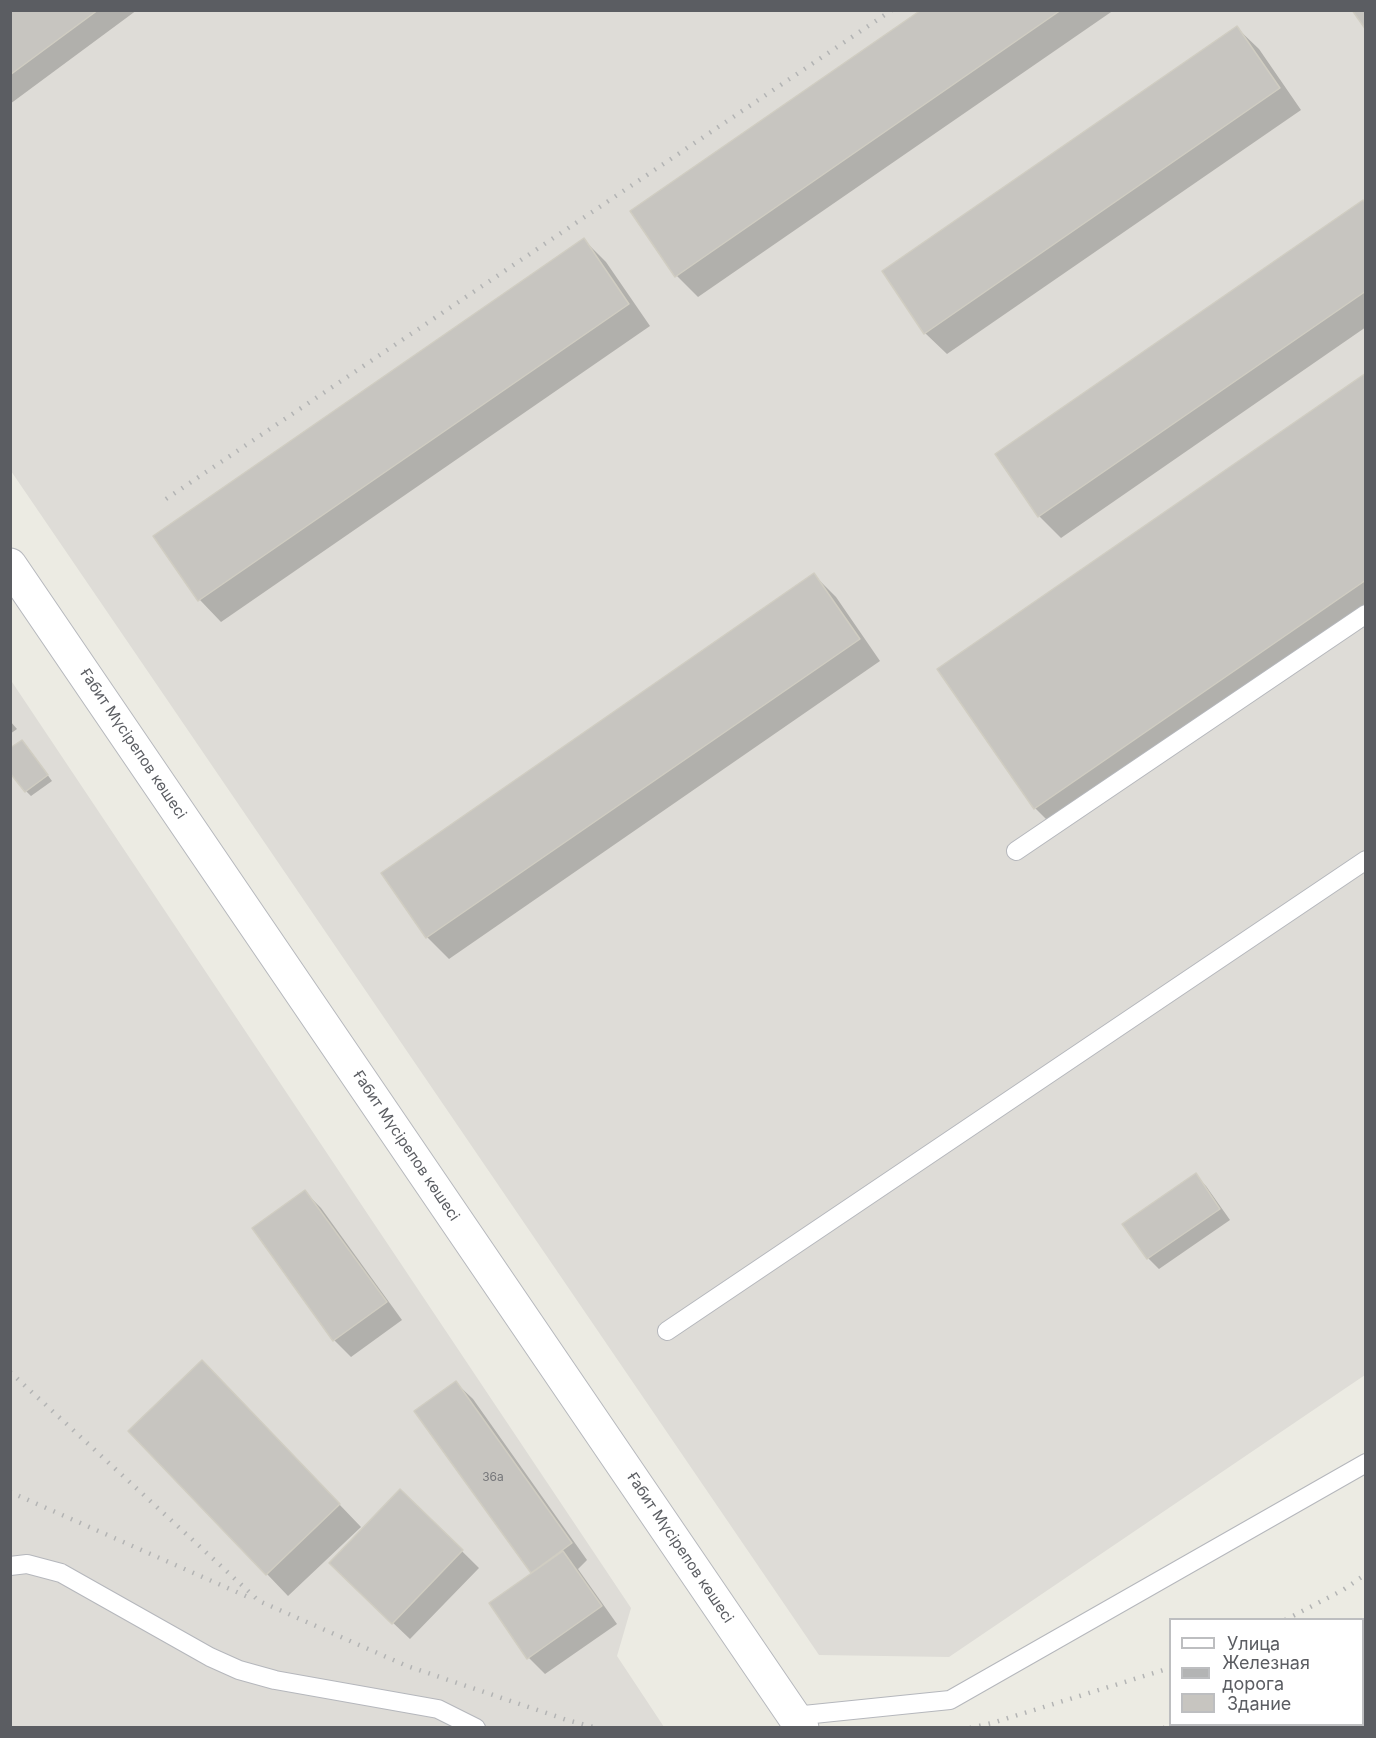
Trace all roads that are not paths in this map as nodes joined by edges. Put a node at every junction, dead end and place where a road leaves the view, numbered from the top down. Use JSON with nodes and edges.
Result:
{"nodes":[{"id":1,"x":10,"y":565,"type":"edge"},
{"id":2,"x":1365,"y":614,"type":"edge"},
{"id":3,"x":1016,"y":851,"type":"dead end"},
{"id":4,"x":1365,"y":860,"type":"edge"},
{"id":5,"x":667,"y":1331,"type":"dead end"},
{"id":6,"x":1365,"y":1463,"type":"edge"},
{"id":7,"x":10,"y":1566,"type":"edge"},
{"id":8,"x":798,"y":1722,"type":"edge"},
{"id":9,"x":476,"y":1728,"type":"edge"}],
"edges":[{"from":1,"to":8,"type":"main road","name":"Ғабит Мүсірепов көшесі"},
{"from":2,"to":3,"type":"lane"},
{"from":4,"to":5,"type":"lane"},
{"from":6,"to":8,"type":"lane"},
{"from":7,"to":9,"type":"lane"}]}
